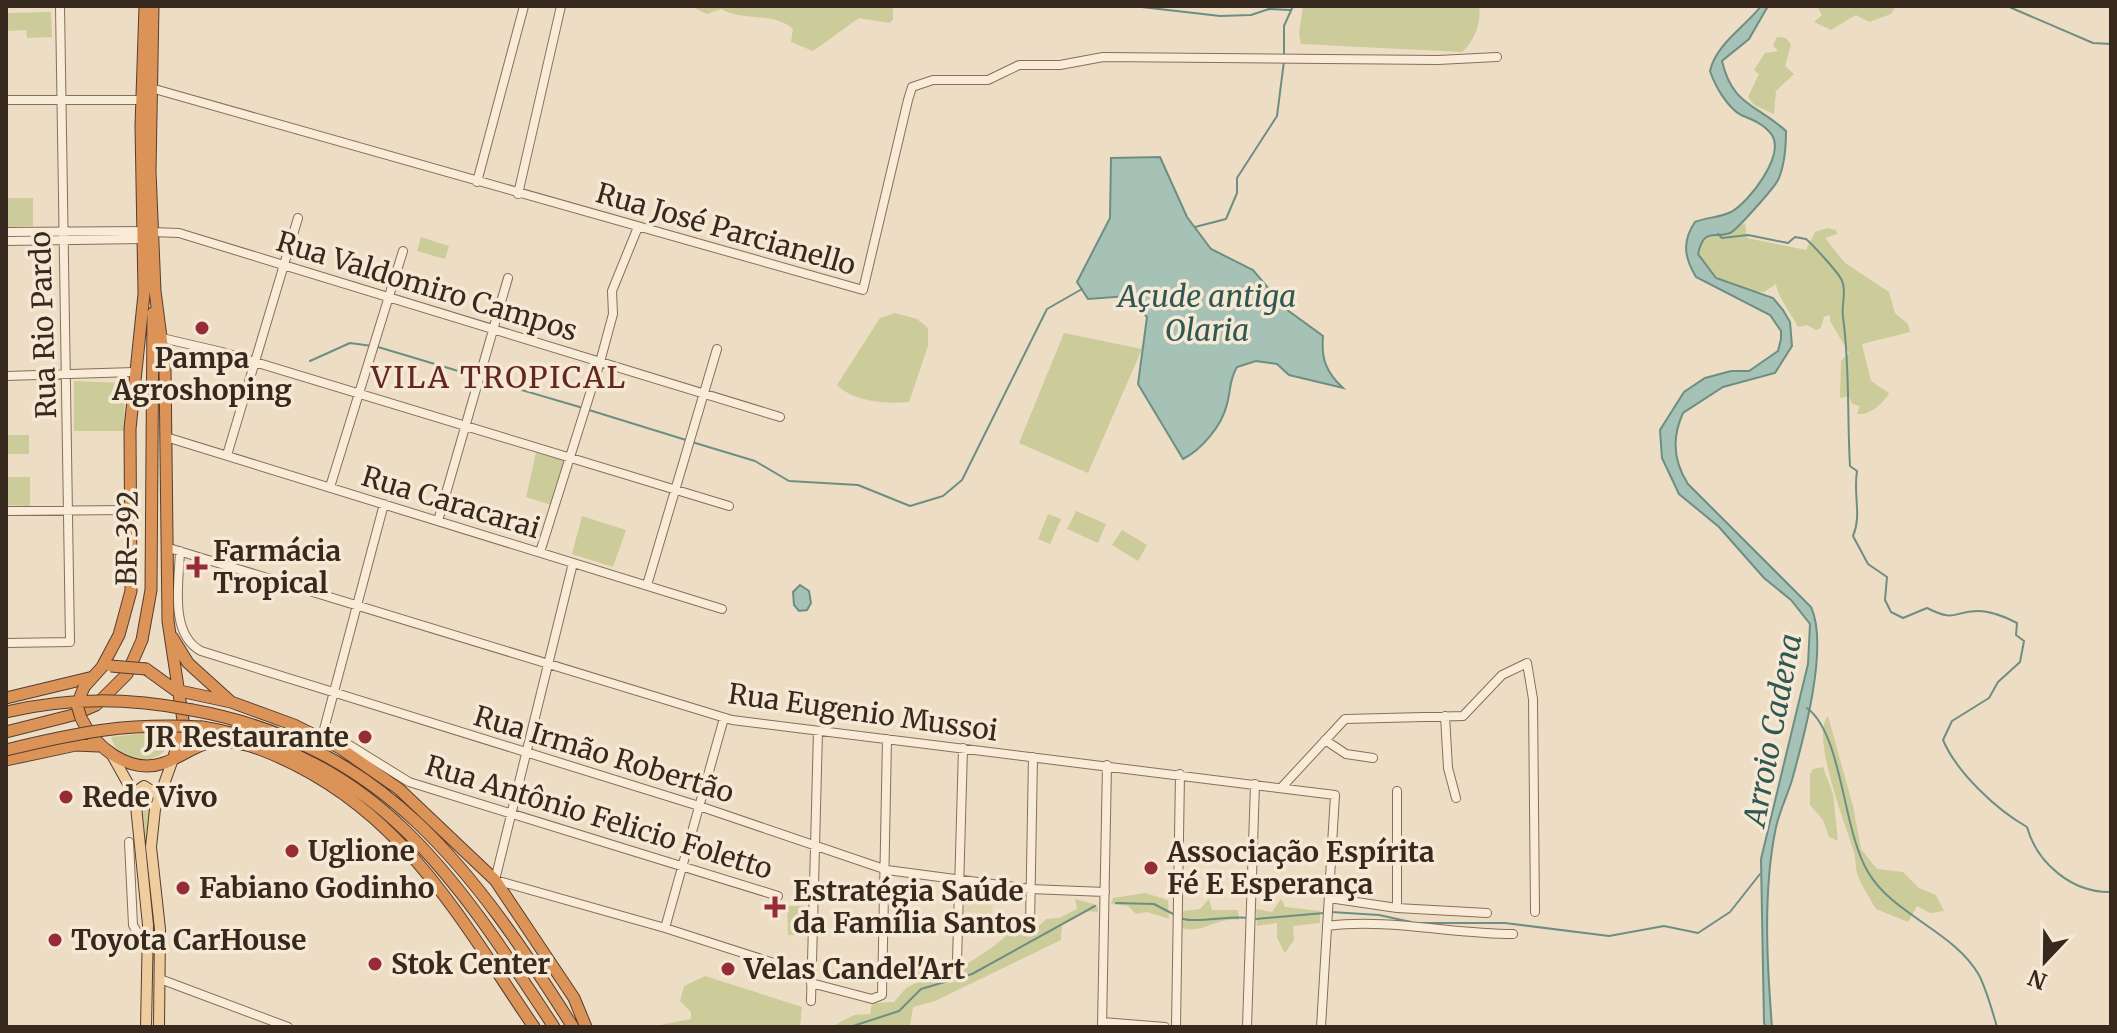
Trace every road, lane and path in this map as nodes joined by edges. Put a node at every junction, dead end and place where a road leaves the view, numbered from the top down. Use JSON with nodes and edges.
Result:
{"nodes":[{"id":1,"x":60,"y":6,"type":"edge"},
{"id":2,"x":145,"y":6,"type":"edge"},
{"id":3,"x":153,"y":6,"type":"edge"},
{"id":4,"x":524,"y":6,"type":"edge"},
{"id":5,"x":561,"y":6,"type":"edge"},
{"id":6,"x":1497,"y":57,"type":"dead end"},
{"id":7,"x":151,"y":88,"type":"junction"},
{"id":8,"x":62,"y":99,"type":"junction"},
{"id":9,"x":6,"y":100,"type":"edge"},
{"id":10,"x":142,"y":100,"type":"junction"},
{"id":11,"x":477,"y":182,"type":"junction"},
{"id":12,"x":518,"y":194,"type":"junction"},
{"id":13,"x":298,"y":218,"type":"dead end"},
{"id":14,"x":638,"y":227,"type":"junction"},
{"id":15,"x":116,"y":230,"type":"junction"},
{"id":16,"x":6,"y":232,"type":"edge"},
{"id":17,"x":146,"y":234,"type":"junction"},
{"id":18,"x":63,"y":236,"type":"junction"},
{"id":19,"x":104,"y":239,"type":"junction"},
{"id":20,"x":6,"y":241,"type":"edge"},
{"id":21,"x":403,"y":251,"type":"dead end"},
{"id":22,"x":153,"y":261,"type":"junction"},
{"id":23,"x":286,"y":265,"type":"junction"},
{"id":24,"x":508,"y":278,"type":"dead end"},
{"id":25,"x":389,"y":297,"type":"junction"},
{"id":26,"x":495,"y":330,"type":"junction"},
{"id":27,"x":162,"y":338,"type":"junction"},
{"id":28,"x":717,"y":349,"type":"dead end"},
{"id":29,"x":256,"y":362,"type":"junction"},
{"id":30,"x":600,"y":362,"type":"junction"},
{"id":31,"x":134,"y":372,"type":"junction"},
{"id":32,"x":67,"y":374,"type":"junction"},
{"id":33,"x":6,"y":376,"type":"edge"},
{"id":34,"x":703,"y":393,"type":"junction"},
{"id":35,"x":359,"y":394,"type":"junction"},
{"id":36,"x":780,"y":417,"type":"dead end"},
{"id":37,"x":466,"y":426,"type":"junction"},
{"id":38,"x":166,"y":437,"type":"junction"},
{"id":39,"x":227,"y":455,"type":"junction"},
{"id":40,"x":570,"y":457,"type":"junction"},
{"id":41,"x":330,"y":487,"type":"junction"},
{"id":42,"x":675,"y":489,"type":"junction"},
{"id":43,"x":384,"y":504,"type":"junction"},
{"id":44,"x":729,"y":506,"type":"dead end"},
{"id":45,"x":69,"y":510,"type":"junction"},
{"id":46,"x":131,"y":510,"type":"junction"},
{"id":47,"x":6,"y":511,"type":"edge"},
{"id":48,"x":438,"y":521,"type":"junction"},
{"id":49,"x":174,"y":550,"type":"junction"},
{"id":50,"x":540,"y":552,"type":"junction"},
{"id":51,"x":573,"y":563,"type":"junction"},
{"id":52,"x":647,"y":585,"type":"junction"},
{"id":53,"x":358,"y":605,"type":"junction"},
{"id":54,"x":722,"y":609,"type":"dead end"},
{"id":55,"x":168,"y":621,"type":"junction"},
{"id":56,"x":6,"y":643,"type":"edge"},
{"id":57,"x":550,"y":664,"type":"junction"},
{"id":58,"x":107,"y":666,"type":"junction"},
{"id":59,"x":87,"y":682,"type":"junction"},
{"id":60,"x":175,"y":690,"type":"junction"},
{"id":61,"x":335,"y":693,"type":"junction"},
{"id":62,"x":6,"y":698,"type":"edge"},
{"id":63,"x":231,"y":702,"type":"junction"},
{"id":64,"x":6,"y":712,"type":"edge"},
{"id":65,"x":1445,"y":716,"type":"junction"},
{"id":66,"x":724,"y":718,"type":"junction"},
{"id":67,"x":818,"y":731,"type":"junction"},
{"id":68,"x":6,"y":732,"type":"edge"},
{"id":69,"x":323,"y":734,"type":"junction"},
{"id":70,"x":887,"y":739,"type":"junction"},
{"id":71,"x":1325,"y":740,"type":"junction"},
{"id":72,"x":98,"y":746,"type":"junction"},
{"id":73,"x":963,"y":748,"type":"junction"},
{"id":74,"x":6,"y":750,"type":"edge"},
{"id":75,"x":529,"y":753,"type":"junction"},
{"id":76,"x":112,"y":755,"type":"junction"},
{"id":77,"x":1033,"y":757,"type":"junction"},
{"id":78,"x":1373,"y":758,"type":"dead end"},
{"id":79,"x":173,"y":759,"type":"junction"},
{"id":80,"x":6,"y":760,"type":"edge"},
{"id":81,"x":1107,"y":765,"type":"junction"},
{"id":82,"x":1180,"y":774,"type":"junction"},
{"id":83,"x":1255,"y":784,"type":"junction"},
{"id":84,"x":1281,"y":788,"type":"junction"},
{"id":85,"x":1397,"y":791,"type":"dead end"},
{"id":86,"x":134,"y":793,"type":"junction"},
{"id":87,"x":160,"y":796,"type":"junction"},
{"id":88,"x":1456,"y":798,"type":"dead end"},
{"id":89,"x":699,"y":806,"type":"junction"},
{"id":90,"x":512,"y":814,"type":"junction"},
{"id":91,"x":129,"y":842,"type":"dead end"},
{"id":92,"x":814,"y":845,"type":"junction"},
{"id":93,"x":682,"y":867,"type":"junction"},
{"id":94,"x":887,"y":870,"type":"junction"},
{"id":95,"x":495,"y":880,"type":"junction"},
{"id":96,"x":961,"y":881,"type":"junction"},
{"id":97,"x":1030,"y":889,"type":"junction"},
{"id":98,"x":1105,"y":892,"type":"junction"},
{"id":99,"x":778,"y":896,"type":"dead end"},
{"id":100,"x":1328,"y":903,"type":"junction"},
{"id":101,"x":1397,"y":908,"type":"junction"},
{"id":102,"x":1535,"y":912,"type":"dead end"},
{"id":103,"x":1487,"y":913,"type":"dead end"},
{"id":104,"x":1327,"y":923,"type":"junction"},
{"id":105,"x":133,"y":925,"type":"junction"},
{"id":106,"x":148,"y":925,"type":"junction"},
{"id":107,"x":1030,"y":925,"type":"dead end"},
{"id":108,"x":665,"y":928,"type":"junction"},
{"id":109,"x":1513,"y":934,"type":"dead end"},
{"id":110,"x":147,"y":951,"type":"junction"},
{"id":111,"x":957,"y":961,"type":"dead end"},
{"id":112,"x":160,"y":979,"type":"junction"},
{"id":113,"x":811,"y":979,"type":"junction"},
{"id":114,"x":811,"y":1001,"type":"dead end"},
{"id":115,"x":1102,"y":1024,"type":"edge"},
{"id":116,"x":146,"y":1027,"type":"edge"},
{"id":117,"x":159,"y":1027,"type":"edge"},
{"id":118,"x":288,"y":1027,"type":"edge"},
{"id":119,"x":534,"y":1027,"type":"edge"},
{"id":120,"x":554,"y":1027,"type":"edge"},
{"id":121,"x":573,"y":1027,"type":"edge"},
{"id":122,"x":586,"y":1027,"type":"edge"},
{"id":123,"x":1165,"y":1027,"type":"edge"},
{"id":124,"x":1176,"y":1027,"type":"edge"},
{"id":125,"x":1247,"y":1027,"type":"edge"},
{"id":126,"x":1321,"y":1027,"type":"edge"}],
"edges":[{"from":1,"to":8,"type":"street","name":"Rua Rio Pardo"},
{"from":2,"to":10,"type":"highway","number":"BR-392"},
{"from":3,"to":7,"type":"highway","number":"BR-392"},
{"from":4,"to":11,"type":"street"},
{"from":5,"to":12,"type":"street"},
{"from":6,"to":14,"type":"street","name":"Rua José Parcianello"},
{"from":7,"to":11,"type":"street","name":"Rua José Parcianello"},
{"from":7,"to":17,"type":"highway","number":"BR-392"},
{"from":8,"to":9,"type":"street"},
{"from":8,"to":10,"type":"street"},
{"from":8,"to":18,"type":"street","name":"Rua Rio Pardo"},
{"from":10,"to":17,"type":"highway","number":"BR-392"},
{"from":11,"to":12,"type":"street","name":"Rua José Parcianello"},
{"from":12,"to":14,"type":"street","name":"Rua José Parcianello"},
{"from":13,"to":23,"type":"street"},
{"from":14,"to":30,"type":"street"},
{"from":15,"to":17,"type":"street"},
{"from":15,"to":18,"type":"street"},
{"from":15,"to":19,"type":"street"},
{"from":16,"to":18,"type":"street"},
{"from":17,"to":19,"type":"street"},
{"from":17,"to":22,"type":"highway","number":"BR-392"},
{"from":17,"to":23,"type":"street","name":"Rua Valdomiro Campos"},
{"from":17,"to":31,"type":"highway","number":"BR-392"},
{"from":18,"to":19,"type":"street"},
{"from":18,"to":20,"type":"street"},
{"from":18,"to":32,"type":"street","name":"Rua Rio Pardo"},
{"from":21,"to":25,"type":"street"},
{"from":22,"to":27,"type":"highway","number":"BR-392"},
{"from":22,"to":68,"type":"highway","name":"BR-392","number":"BR-392"},
{"from":23,"to":25,"type":"street","name":"Rua Valdomiro Campos"},
{"from":23,"to":29,"type":"street"},
{"from":24,"to":26,"type":"street"},
{"from":25,"to":26,"type":"street","name":"Rua Valdomiro Campos"},
{"from":25,"to":35,"type":"street"},
{"from":26,"to":30,"type":"street","name":"Rua Valdomiro Campos"},
{"from":26,"to":37,"type":"street"},
{"from":27,"to":29,"type":"street"},
{"from":27,"to":38,"type":"highway","number":"BR-392"},
{"from":28,"to":34,"type":"street"},
{"from":29,"to":35,"type":"street"},
{"from":29,"to":39,"type":"street"},
{"from":30,"to":34,"type":"street","name":"Rua Valdomiro Campos"},
{"from":30,"to":40,"type":"street"},
{"from":31,"to":32,"type":"street"},
{"from":31,"to":46,"type":"highway","number":"BR-392"},
{"from":32,"to":33,"type":"street"},
{"from":32,"to":45,"type":"street","name":"Rua Rio Pardo"},
{"from":34,"to":36,"type":"street","name":"Rua Valdomiro Campos"},
{"from":34,"to":42,"type":"street"},
{"from":35,"to":37,"type":"street"},
{"from":35,"to":41,"type":"street"},
{"from":37,"to":40,"type":"street"},
{"from":37,"to":48,"type":"street"},
{"from":38,"to":39,"type":"street","name":"Rua Caracarai"},
{"from":38,"to":49,"type":"highway","number":"BR-392"},
{"from":39,"to":41,"type":"street","name":"Rua Caracarai"},
{"from":40,"to":42,"type":"street"},
{"from":40,"to":50,"type":"street"},
{"from":41,"to":43,"type":"street","name":"Rua Caracarai"},
{"from":42,"to":44,"type":"street"},
{"from":42,"to":52,"type":"street"},
{"from":43,"to":48,"type":"street","name":"Rua Caracarai"},
{"from":43,"to":53,"type":"street"},
{"from":45,"to":46,"type":"street"},
{"from":45,"to":47,"type":"street"},
{"from":45,"to":56,"type":"street","name":"Rua Rio Pardo"},
{"from":46,"to":58,"type":"highway","number":"BR-392"},
{"from":48,"to":50,"type":"street","name":"Rua Caracarai"},
{"from":49,"to":53,"type":"street","name":"Rua Eugenio Mussoi"},
{"from":49,"to":55,"type":"highway","number":"BR-392"},
{"from":49,"to":61,"type":"street","name":"Rua Irmão Robertão"},
{"from":50,"to":51,"type":"street","name":"Rua Caracarai"},
{"from":51,"to":52,"type":"street","name":"Rua Caracarai"},
{"from":51,"to":57,"type":"street"},
{"from":52,"to":54,"type":"street","name":"Rua Caracarai"},
{"from":53,"to":57,"type":"street","name":"Rua Eugenio Mussoi"},
{"from":53,"to":61,"type":"street"},
{"from":55,"to":60,"type":"highway","number":"BR-392"},
{"from":55,"to":63,"type":"highway"},
{"from":57,"to":66,"type":"street","name":"Rua Eugenio Mussoi"},
{"from":57,"to":75,"type":"street"},
{"from":58,"to":59,"type":"highway"},
{"from":58,"to":60,"type":"highway","bridge":true},
{"from":59,"to":62,"type":"highway"},
{"from":59,"to":72,"type":"highway","bridge":true},
{"from":60,"to":63,"type":"highway"},
{"from":60,"to":79,"type":"highway","number":"BR-392"},
{"from":61,"to":69,"type":"street"},
{"from":61,"to":75,"type":"street","name":"Rua Irmão Robertão"},
{"from":63,"to":69,"type":"highway"},
{"from":64,"to":121,"type":"highway","bridge":true},
{"from":65,"to":71,"type":"street"},
{"from":65,"to":88,"type":"street"},
{"from":65,"to":102,"type":"street"},
{"from":66,"to":67,"type":"street","name":"Rua Eugenio Mussoi"},
{"from":66,"to":89,"type":"street"},
{"from":67,"to":70,"type":"street","name":"Rua Eugenio Mussoi"},
{"from":67,"to":92,"type":"street"},
{"from":69,"to":90,"type":"street","name":"Rua Antônio Felicio Foletto"},
{"from":69,"to":95,"type":"highway"},
{"from":70,"to":73,"type":"street","name":"Rua Eugenio Mussoi"},
{"from":70,"to":94,"type":"street"},
{"from":71,"to":78,"type":"street"},
{"from":71,"to":84,"type":"street"},
{"from":72,"to":76,"type":"highway"},
{"from":72,"to":80,"type":"highway"},
{"from":73,"to":77,"type":"street","name":"Rua Eugenio Mussoi"},
{"from":73,"to":96,"type":"street"},
{"from":74,"to":120,"type":"highway","bridge":true},
{"from":75,"to":89,"type":"street","name":"Rua Irmão Robertão"},
{"from":75,"to":90,"type":"street"},
{"from":76,"to":79,"type":"highway"},
{"from":76,"to":86,"type":"main road"},
{"from":77,"to":81,"type":"street","name":"Rua Eugenio Mussoi"},
{"from":77,"to":97,"type":"street"},
{"from":79,"to":87,"type":"main road"},
{"from":79,"to":119,"type":"highway"},
{"from":81,"to":82,"type":"street","name":"Rua Eugenio Mussoi"},
{"from":81,"to":98,"type":"street"},
{"from":82,"to":83,"type":"street","name":"Rua Eugenio Mussoi"},
{"from":82,"to":124,"type":"street"},
{"from":83,"to":84,"type":"street","name":"Rua Eugenio Mussoi"},
{"from":83,"to":125,"type":"street"},
{"from":84,"to":100,"type":"street","name":"Rua Eugenio Mussoi"},
{"from":85,"to":101,"type":"street"},
{"from":86,"to":87,"type":"main road"},
{"from":86,"to":106,"type":"main road"},
{"from":87,"to":112,"type":"main road"},
{"from":89,"to":92,"type":"street","name":"Rua Irmão Robertão"},
{"from":89,"to":93,"type":"street"},
{"from":90,"to":93,"type":"street","name":"Rua Antônio Felicio Foletto"},
{"from":90,"to":95,"type":"street"},
{"from":91,"to":105,"type":"street"},
{"from":92,"to":94,"type":"street","name":"Rua Irmão Robertão"},
{"from":92,"to":113,"type":"street"},
{"from":93,"to":99,"type":"street","name":"Rua Antônio Felicio Foletto"},
{"from":93,"to":108,"type":"street"},
{"from":94,"to":96,"type":"street","name":"Rua Irmão Robertão"},
{"from":94,"to":113,"type":"street"},
{"from":95,"to":108,"type":"street"},
{"from":95,"to":122,"type":"highway"},
{"from":96,"to":97,"type":"street","name":"Rua Irmão Robertão"},
{"from":96,"to":111,"type":"street"},
{"from":97,"to":98,"type":"street","name":"Rua Irmão Robertão"},
{"from":97,"to":107,"type":"street"},
{"from":98,"to":115,"type":"street"},
{"from":100,"to":101,"type":"street"},
{"from":100,"to":104,"type":"street"},
{"from":101,"to":103,"type":"street"},
{"from":104,"to":109,"type":"street"},
{"from":104,"to":126,"type":"street"},
{"from":105,"to":106,"type":"street"},
{"from":105,"to":110,"type":"street"},
{"from":106,"to":110,"type":"main road"},
{"from":108,"to":113,"type":"street"},
{"from":110,"to":116,"type":"main road"},
{"from":112,"to":117,"type":"main road"},
{"from":112,"to":118,"type":"street"},
{"from":113,"to":114,"type":"street"},
{"from":115,"to":123,"type":"street"}]}
